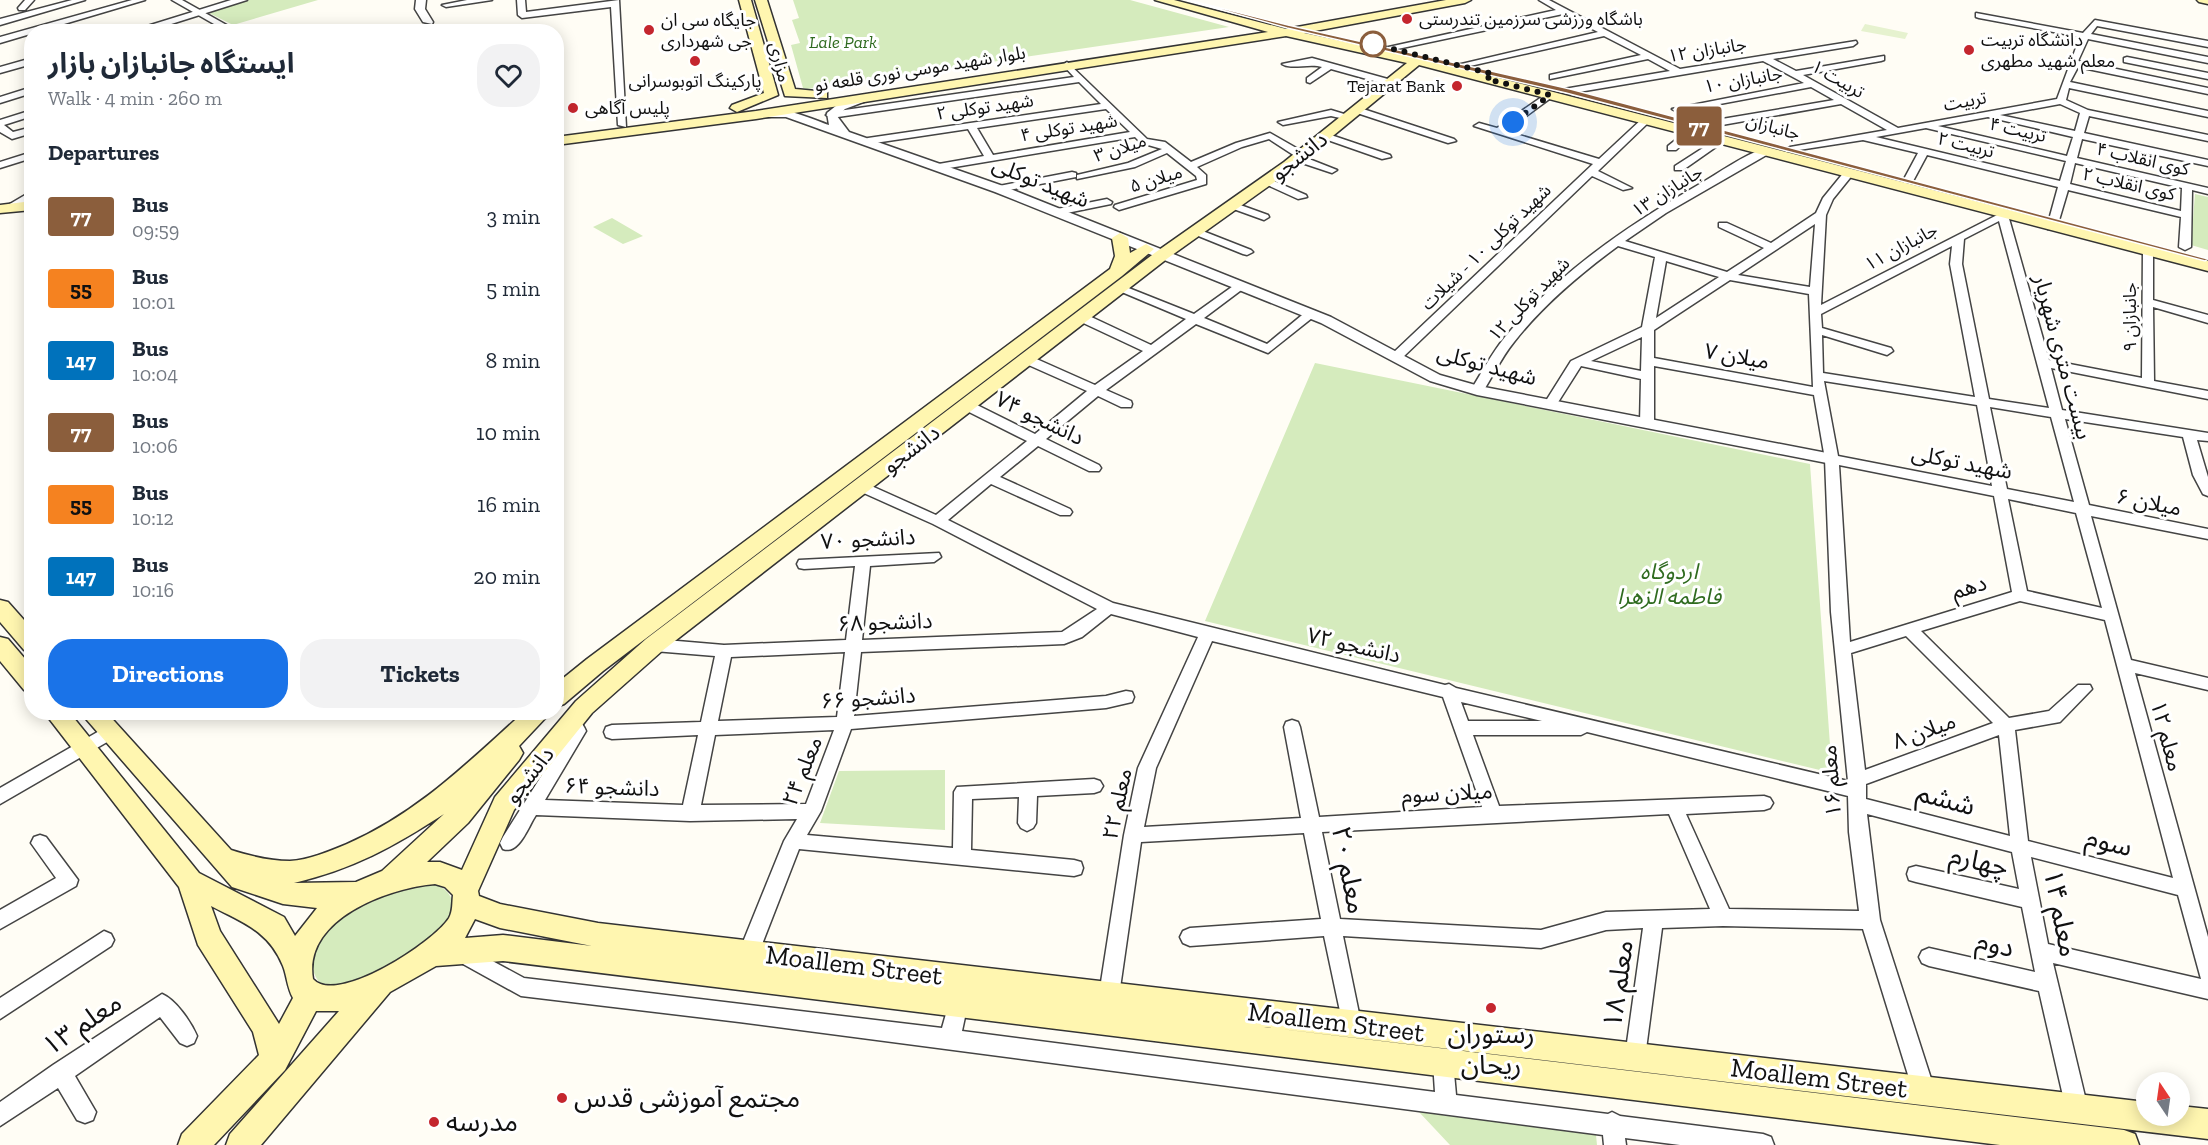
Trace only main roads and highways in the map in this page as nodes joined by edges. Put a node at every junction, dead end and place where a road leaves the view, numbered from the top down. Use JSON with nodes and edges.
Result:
{"nodes":[{"id":1,"x":745,"y":0,"type":"edge"},
{"id":2,"x":760,"y":0,"type":"edge"},
{"id":3,"x":1161,"y":0,"type":"edge"},
{"id":4,"x":1189,"y":0,"type":"edge"},
{"id":5,"x":1436,"y":0,"type":"edge"},
{"id":6,"x":1465,"y":0,"type":"edge"},
{"id":7,"x":2203,"y":0,"type":"edge"},
{"id":8,"x":2208,"y":1,"type":"edge"},
{"id":9,"x":1323,"y":20,"type":"junction"},
{"id":10,"x":1352,"y":21,"type":"junction"},
{"id":11,"x":1257,"y":26,"type":"junction"},
{"id":12,"x":1293,"y":29,"type":"junction"},
{"id":13,"x":1342,"y":38,"type":"junction"},
{"id":14,"x":1417,"y":61,"type":"junction"},
{"id":15,"x":1003,"y":71,"type":"junction"},
{"id":16,"x":1490,"y":76,"type":"junction"},
{"id":17,"x":790,"y":93,"type":"junction"},
{"id":18,"x":771,"y":95,"type":"junction"},
{"id":19,"x":826,"y":95,"type":"junction"},
{"id":20,"x":732,"y":109,"type":"junction"},
{"id":21,"x":564,"y":133,"type":"edge"},
{"id":22,"x":564,"y":140,"type":"edge"},
{"id":23,"x":24,"y":207,"type":"edge"},
{"id":24,"x":3,"y":212,"type":"edge"},
{"id":25,"x":24,"y":213,"type":"edge"},
{"id":26,"x":2053,"y":223,"type":"junction"},
{"id":27,"x":1120,"y":238,"type":"road end"},
{"id":28,"x":2208,"y":259,"type":"edge"},
{"id":29,"x":2208,"y":266,"type":"edge"},
{"id":30,"x":1119,"y":280,"type":"junction"},
{"id":31,"x":0,"y":608,"type":"edge"},
{"id":32,"x":24,"y":635,"type":"edge"},
{"id":33,"x":0,"y":645,"type":"edge"},
{"id":34,"x":24,"y":674,"type":"edge"},
{"id":35,"x":564,"y":691,"type":"edge"},
{"id":36,"x":61,"y":720,"type":"edge"},
{"id":37,"x":97,"y":720,"type":"edge"},
{"id":38,"x":533,"y":720,"type":"edge"},
{"id":39,"x":536,"y":720,"type":"edge"},
{"id":40,"x":476,"y":796,"type":"junction"},
{"id":41,"x":504,"y":804,"type":"junction"},
{"id":42,"x":221,"y":858,"type":"junction"},
{"id":43,"x":391,"y":880,"type":"junction"},
{"id":44,"x":190,"y":881,"type":"junction"},
{"id":45,"x":364,"y":890,"type":"junction"},
{"id":46,"x":466,"y":898,"type":"junction"},
{"id":47,"x":591,"y":946,"type":"junction"},
{"id":48,"x":428,"y":954,"type":"junction"},
{"id":49,"x":297,"y":965,"type":"junction"},
{"id":50,"x":385,"y":979,"type":"junction"},
{"id":51,"x":309,"y":995,"type":"junction"},
{"id":52,"x":1243,"y":1024,"type":"junction"},
{"id":53,"x":275,"y":1060,"type":"junction"},
{"id":54,"x":2208,"y":1124,"type":"edge"},
{"id":55,"x":193,"y":1145,"type":"edge"},
{"id":56,"x":241,"y":1145,"type":"edge"},
{"id":57,"x":2124,"y":1145,"type":"edge"}],
"edges":[{"from":1,"to":18,"type":"main road","name":"مزاری"},
{"from":2,"to":17,"type":"main road"},
{"from":3,"to":11,"type":"main road","name":"جانبازان"},
{"from":4,"to":11,"type":"main road","name":"جانبازان"},
{"from":5,"to":9,"type":"main road"},
{"from":6,"to":10,"type":"main road"},
{"from":7,"to":8,"type":"main road"},
{"from":9,"to":11,"type":"main road"},
{"from":9,"to":12,"type":"main road"},
{"from":10,"to":12,"type":"main road"},
{"from":10,"to":13,"type":"main road"},
{"from":11,"to":12,"type":"main road","name":"جانبازان"},
{"from":11,"to":15,"type":"main road","name":"بلوار شهید موسی نوری قلعه نو"},
{"from":12,"to":13,"type":"main road","name":"جانبازان"},
{"from":12,"to":14,"type":"main road","name":"جانبازان"},
{"from":12,"to":15,"type":"main road","name":"بلوار شهید موسی نوری قلعه نو"},
{"from":13,"to":16,"type":"main road","name":"جانبازان"},
{"from":14,"to":16,"type":"main road","name":"جانبازان"},
{"from":14,"to":30,"type":"main road","name":"دانشجو"},
{"from":15,"to":19,"type":"main road","name":"بلوار شهید موسی نوری قلعه نو"},
{"from":15,"to":22,"type":"main road","name":"بلوار شهید موسی نوری قلعه نو"},
{"from":16,"to":26,"type":"main road","name":"جانبازان"},
{"from":16,"to":26,"type":"main road","name":"جانبازان"},
{"from":17,"to":18,"type":"main road"},
{"from":17,"to":19,"type":"main road"},
{"from":18,"to":20,"type":"main road","name":"مزاری"},
{"from":19,"to":20,"type":"main road","name":"بلوار شهید موسی نوری قلعه نو"},
{"from":20,"to":21,"type":"main road","name":"بلوار شهید موسی نوری قلعه نو"},
{"from":23,"to":24,"type":"main road"},
{"from":24,"to":25,"type":"main road"},
{"from":26,"to":28,"type":"main road","name":"جانبازان"},
{"from":26,"to":29,"type":"main road","name":"جانبازان"},
{"from":27,"to":30,"type":"main road"},
{"from":30,"to":35,"type":"main road","name":"دانشجو"},
{"from":30,"to":41,"type":"main road","name":"دانشجو"},
{"from":31,"to":32,"type":"main road"},
{"from":33,"to":34,"type":"main road"},
{"from":36,"to":44,"type":"main road"},
{"from":37,"to":42,"type":"main road"},
{"from":38,"to":42,"type":"main road"},
{"from":39,"to":40,"type":"main road","name":"دانشجو"},
{"from":40,"to":41,"type":"main road"},
{"from":40,"to":43,"type":"main road","name":"دانشجو"},
{"from":41,"to":46,"type":"main road","name":"دانشجو"},
{"from":42,"to":45,"type":"main road"},
{"from":43,"to":45,"type":"main road"},
{"from":43,"to":46,"type":"main road","name":"Moallem Street"},
{"from":44,"to":49,"type":"main road"},
{"from":44,"to":53,"type":"main road"},
{"from":45,"to":49,"type":"main road"},
{"from":46,"to":47,"type":"main road","name":"Moallem Street"},
{"from":46,"to":48,"type":"main road","name":"دانشجو"},
{"from":47,"to":48,"type":"main road","name":"Moallem Street"},
{"from":47,"to":52,"type":"main road","name":"Moallem Street"},
{"from":47,"to":52,"type":"main road","name":"Moallem Street"},
{"from":48,"to":50,"type":"main road","name":"دانشجو"},
{"from":49,"to":51,"type":"main road"},
{"from":50,"to":51,"type":"main road"},
{"from":50,"to":56,"type":"main road"},
{"from":51,"to":53,"type":"main road"},
{"from":52,"to":54,"type":"main road","name":"Moallem Street"},
{"from":52,"to":57,"type":"main road","name":"Moallem Street"},
{"from":53,"to":55,"type":"main road"}]}
